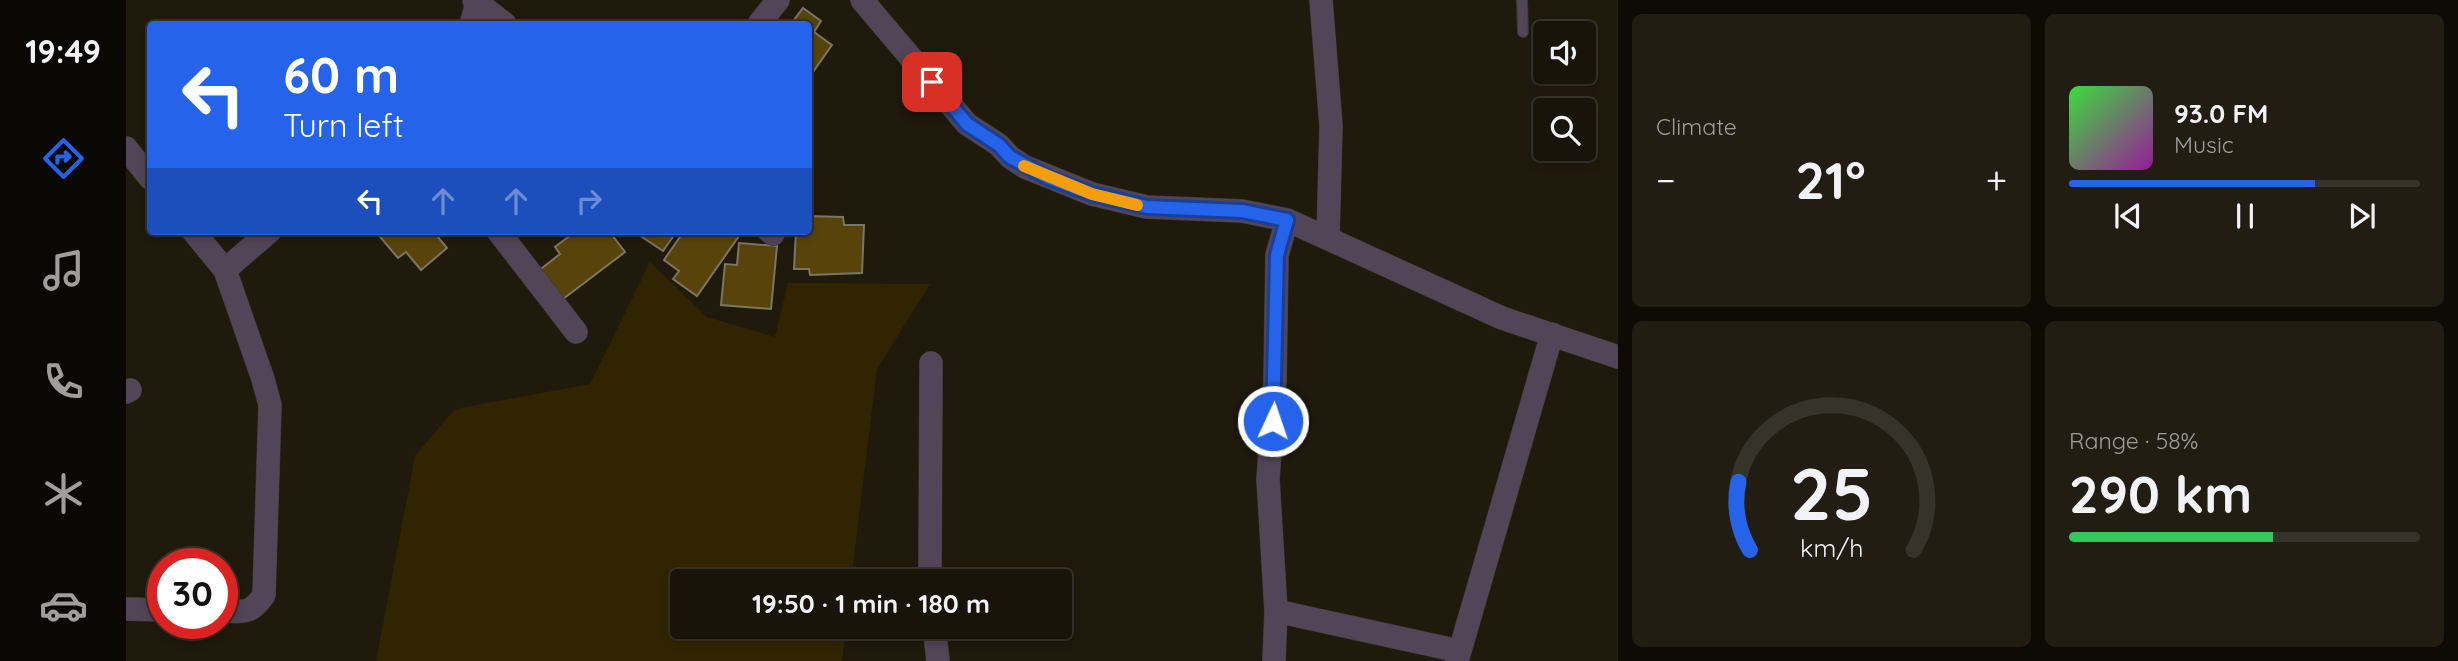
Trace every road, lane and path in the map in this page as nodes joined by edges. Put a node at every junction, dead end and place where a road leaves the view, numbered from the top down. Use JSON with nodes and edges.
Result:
{"nodes":[{"id":1,"x":778,"y":0,"type":"edge"},
{"id":2,"x":862,"y":0,"type":"edge"},
{"id":3,"x":1321,"y":0,"type":"edge"},
{"id":4,"x":1522,"y":0,"type":"edge"},
{"id":5,"x":474,"y":9,"type":"edge"},
{"id":6,"x":499,"y":21,"type":"edge"},
{"id":7,"x":761,"y":21,"type":"edge"},
{"id":8,"x":1523,"y":32,"type":"dead end"},
{"id":9,"x":126,"y":148,"type":"edge"},
{"id":10,"x":147,"y":174,"type":"edge"},
{"id":11,"x":1287,"y":220,"type":"junction"},
{"id":12,"x":196,"y":235,"type":"edge"},
{"id":13,"x":265,"y":235,"type":"edge"},
{"id":14,"x":501,"y":235,"type":"edge"},
{"id":15,"x":1328,"y":238,"type":"junction"},
{"id":16,"x":225,"y":270,"type":"junction"},
{"id":17,"x":576,"y":332,"type":"dead end"},
{"id":18,"x":1552,"y":334,"type":"junction"},
{"id":19,"x":1618,"y":356,"type":"edge"},
{"id":20,"x":930,"y":363,"type":"dead end"},
{"id":21,"x":930,"y":569,"type":"edge"},
{"id":22,"x":126,"y":609,"type":"edge"},
{"id":23,"x":147,"y":610,"type":"edge"},
{"id":24,"x":1276,"y":611,"type":"junction"},
{"id":25,"x":238,"y":612,"type":"edge"},
{"id":26,"x":935,"y":639,"type":"edge"},
{"id":27,"x":1458,"y":656,"type":"edge"},
{"id":28,"x":937,"y":661,"type":"edge"},
{"id":29,"x":1274,"y":661,"type":"edge"}],
"edges":[{"from":1,"to":7,"type":"street"},
{"from":2,"to":11,"type":"street"},
{"from":3,"to":15,"type":"street"},
{"from":4,"to":8,"type":"lane"},
{"from":5,"to":6,"type":"street"},
{"from":9,"to":10,"type":"street"},
{"from":11,"to":15,"type":"street"},
{"from":11,"to":24,"type":"street"},
{"from":12,"to":16,"type":"street"},
{"from":13,"to":16,"type":"street"},
{"from":14,"to":17,"type":"street"},
{"from":15,"to":18,"type":"street"},
{"from":16,"to":25,"type":"street"},
{"from":18,"to":19,"type":"street"},
{"from":18,"to":27,"type":"street"},
{"from":20,"to":21,"type":"street"},
{"from":22,"to":23,"type":"street"},
{"from":24,"to":27,"type":"street"},
{"from":24,"to":29,"type":"street"},
{"from":26,"to":28,"type":"street"}]}
